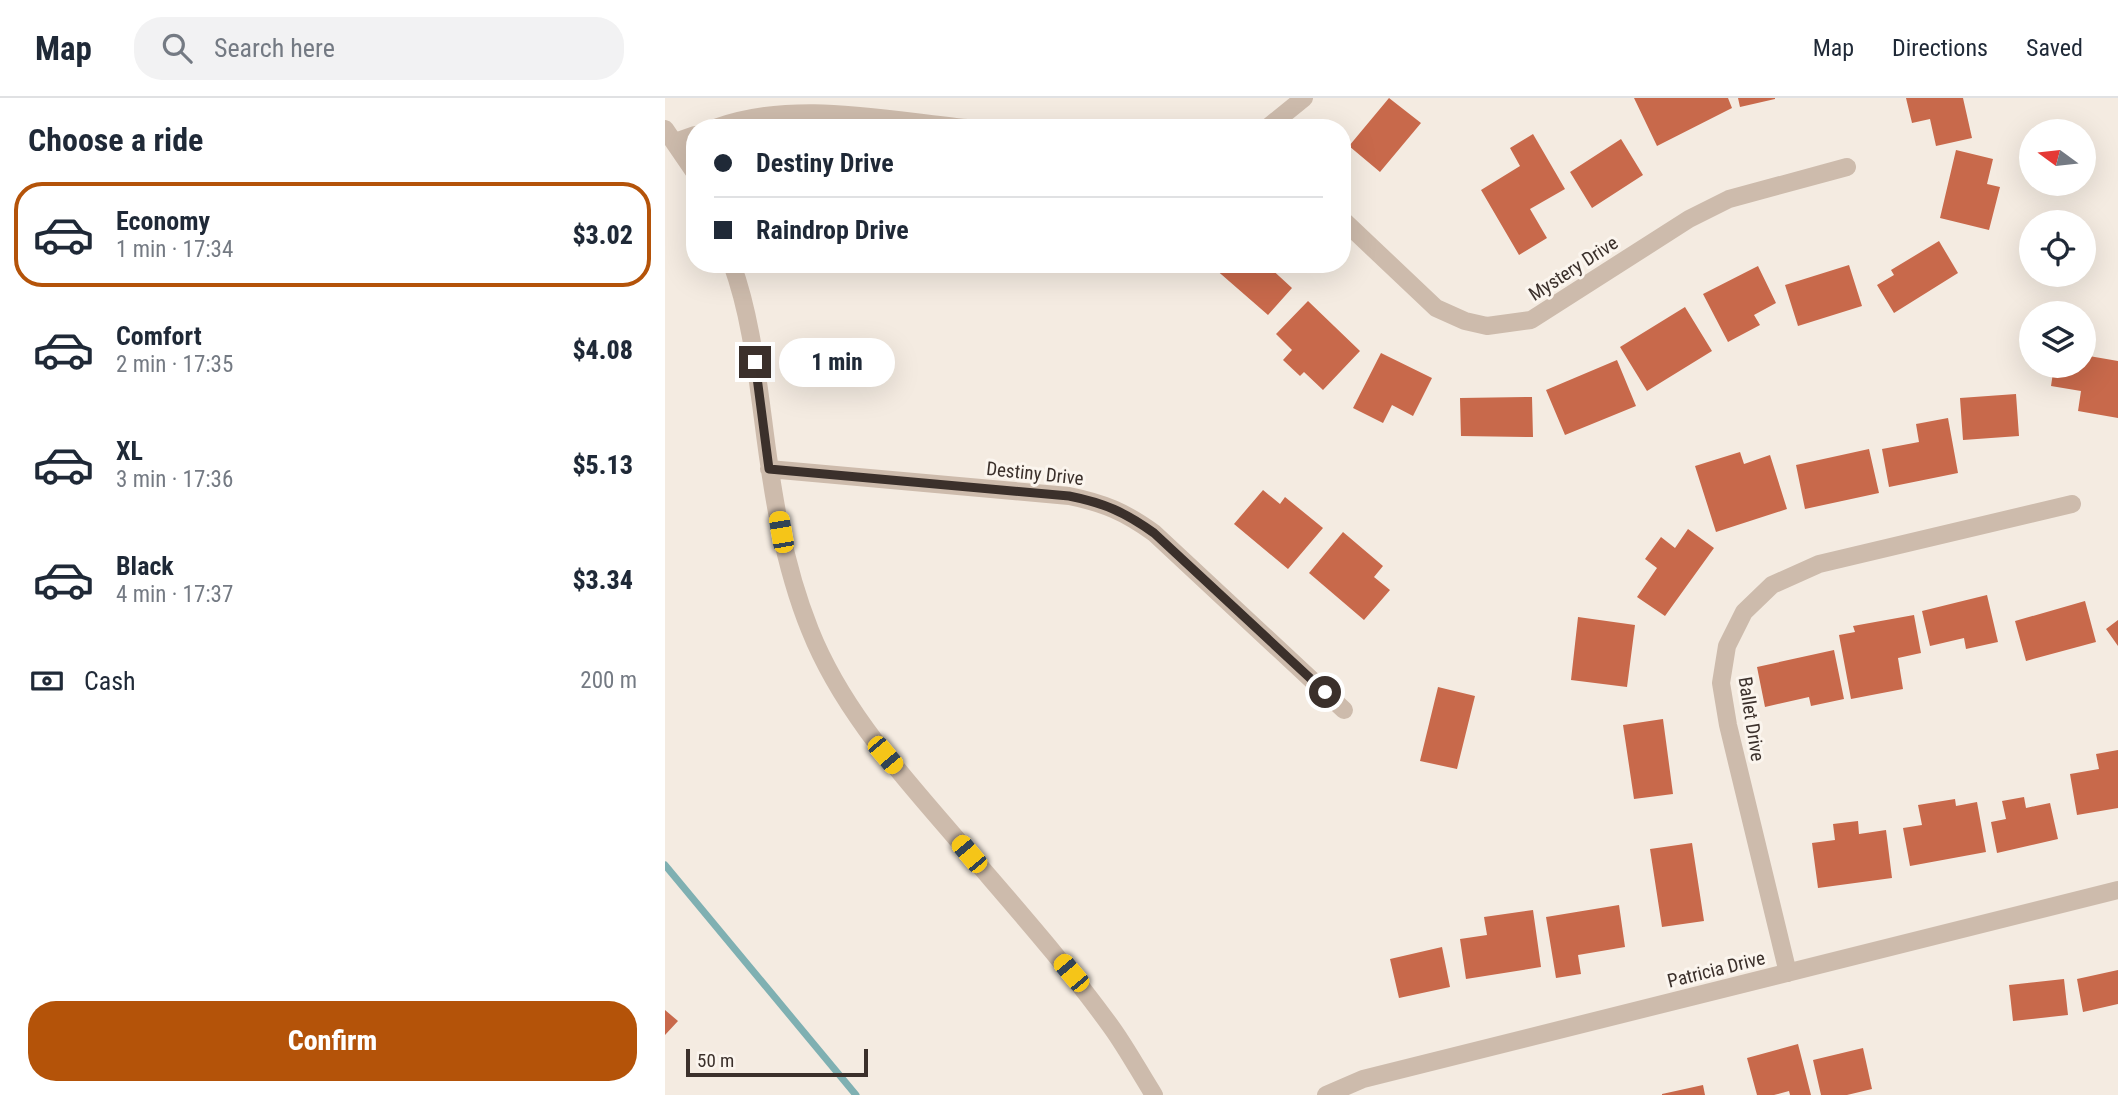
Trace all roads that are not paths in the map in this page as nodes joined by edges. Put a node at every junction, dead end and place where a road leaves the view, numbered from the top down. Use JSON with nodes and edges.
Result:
{"nodes":[{"id":1,"x":1304,"y":98,"type":"edge"},
{"id":2,"x":746,"y":119,"type":"edge"},
{"id":3,"x":878,"y":119,"type":"edge"},
{"id":4,"x":1278,"y":119,"type":"edge"},
{"id":5,"x":670,"y":135,"type":"edge"},
{"id":6,"x":686,"y":159,"type":"edge"},
{"id":7,"x":1847,"y":167,"type":"dead end"},
{"id":8,"x":1351,"y":228,"type":"edge"},
{"id":9,"x":734,"y":273,"type":"edge"},
{"id":10,"x":769,"y":469,"type":"junction"},
{"id":11,"x":2072,"y":504,"type":"dead end"},
{"id":12,"x":1344,"y":710,"type":"dead end"},
{"id":13,"x":2118,"y":890,"type":"edge"},
{"id":14,"x":1788,"y":972,"type":"junction"},
{"id":15,"x":1154,"y":1095,"type":"edge"},
{"id":16,"x":1326,"y":1095,"type":"edge"}],
"edges":[{"from":1,"to":4,"type":"street"},
{"from":2,"to":3,"type":"street"},
{"from":5,"to":6,"type":"street"},
{"from":7,"to":8,"type":"street","name":"Mystery Drive"},
{"from":9,"to":10,"type":"street"},
{"from":10,"to":12,"type":"street","name":"Destiny Drive"},
{"from":10,"to":15,"type":"street"},
{"from":11,"to":14,"type":"street","name":"Ballet Drive"},
{"from":13,"to":14,"type":"street","name":"Patricia Drive"},
{"from":14,"to":16,"type":"street","name":"Patricia Drive"}]}
